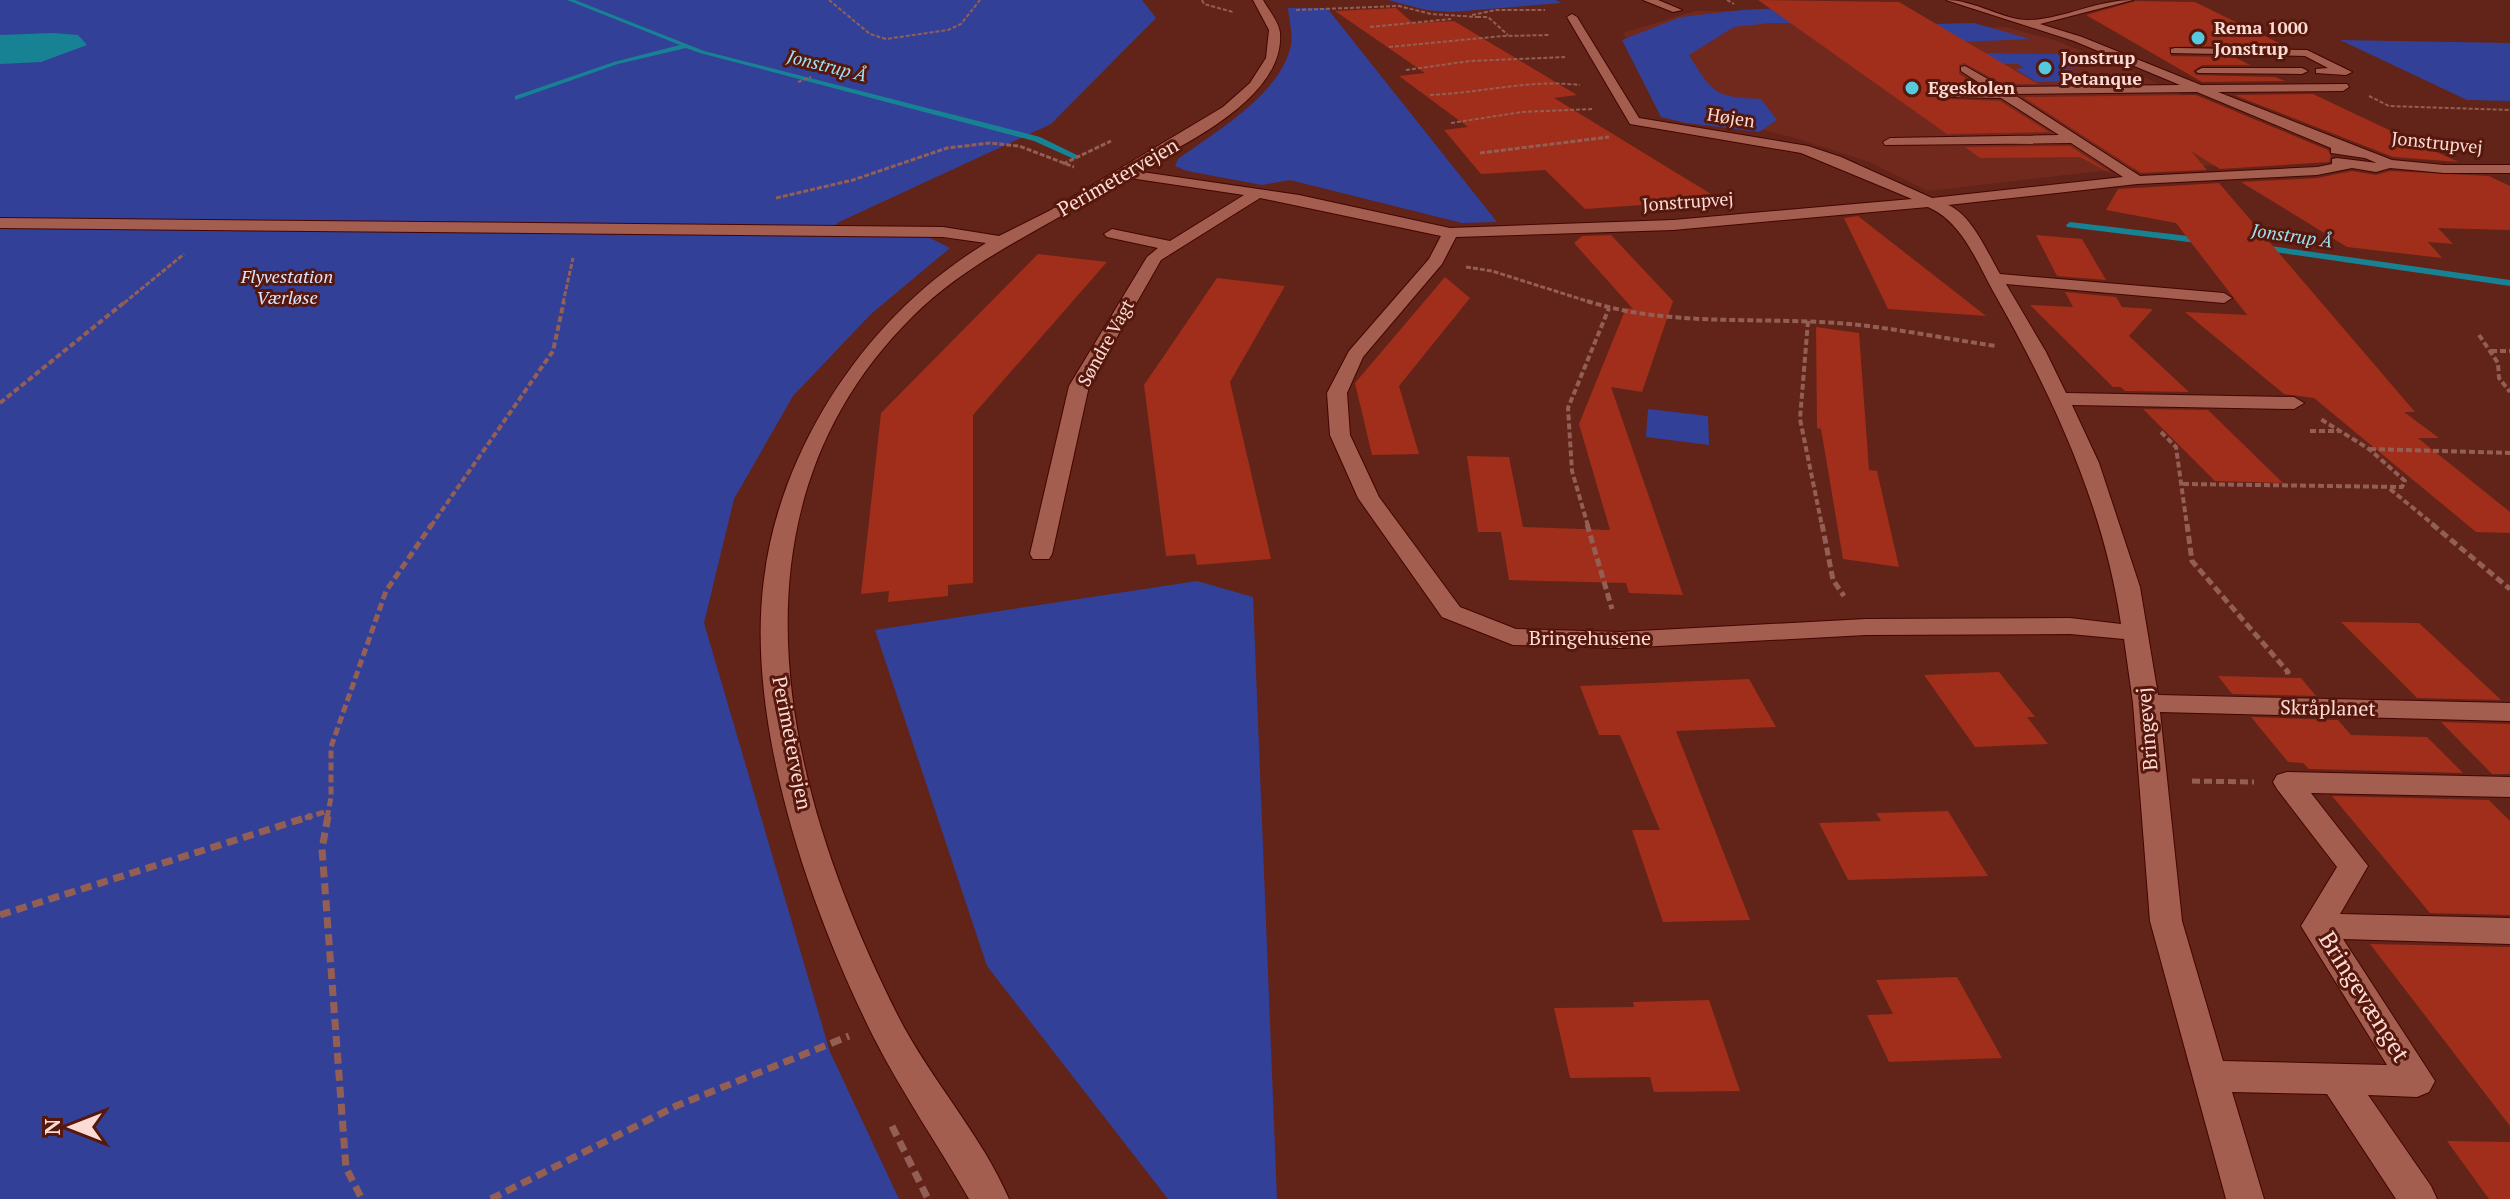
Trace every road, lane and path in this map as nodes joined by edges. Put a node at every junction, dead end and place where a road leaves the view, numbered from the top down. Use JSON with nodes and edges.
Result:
{"nodes":[{"id":1,"x":829,"y":0,"type":"edge"},
{"id":2,"x":980,"y":0,"type":"edge"},
{"id":3,"x":1202,"y":0,"type":"edge"},
{"id":4,"x":1226,"y":0,"type":"edge"},
{"id":5,"x":1648,"y":0,"type":"edge"},
{"id":6,"x":1727,"y":0,"type":"edge"},
{"id":7,"x":1951,"y":0,"type":"edge"},
{"id":8,"x":2128,"y":0,"type":"edge"},
{"id":9,"x":1734,"y":4,"type":"dead end"},
{"id":10,"x":1263,"y":5,"type":"edge"},
{"id":11,"x":1677,"y":10,"type":"dead end"},
{"id":12,"x":1230,"y":12,"type":"junction"},
{"id":13,"x":1239,"y":12,"type":"dead end"},
{"id":14,"x":1467,"y":16,"type":"junction"},
{"id":15,"x":1477,"y":17,"type":"junction"},
{"id":16,"x":1572,"y":17,"type":"joint"},
{"id":17,"x":1237,"y":22,"type":"dead end"},
{"id":18,"x":2031,"y":23,"type":"junction"},
{"id":19,"x":1370,"y":27,"type":"dead end"},
{"id":20,"x":1509,"y":35,"type":"junction"},
{"id":21,"x":1583,"y":35,"type":"junction"},
{"id":22,"x":1389,"y":47,"type":"dead end"},
{"id":23,"x":2175,"y":51,"type":"dead end"},
{"id":24,"x":1565,"y":57,"type":"dead end"},
{"id":25,"x":1965,"y":69,"type":"dead end"},
{"id":26,"x":1406,"y":70,"type":"dead end"},
{"id":27,"x":2202,"y":71,"type":"dead end"},
{"id":28,"x":2316,"y":71,"type":"junction"},
{"id":29,"x":811,"y":77,"type":"dead end"},
{"id":30,"x":798,"y":82,"type":"dead end"},
{"id":31,"x":2343,"y":87,"type":"junction"},
{"id":32,"x":2205,"y":89,"type":"junction"},
{"id":33,"x":1616,"y":91,"type":"junction"},
{"id":34,"x":2003,"y":92,"type":"junction"},
{"id":35,"x":1954,"y":94,"type":"dead end"},
{"id":36,"x":1430,"y":95,"type":"dead end"},
{"id":37,"x":1626,"y":107,"type":"junction"},
{"id":38,"x":2510,"y":110,"type":"edge"},
{"id":39,"x":2263,"y":113,"type":"junction"},
{"id":40,"x":1635,"y":121,"type":"junction"},
{"id":41,"x":1451,"y":123,"type":"dead end"},
{"id":42,"x":1115,"y":139,"type":"dead end"},
{"id":43,"x":2077,"y":139,"type":"junction"},
{"id":44,"x":1890,"y":142,"type":"dead end"},
{"id":45,"x":1480,"y":153,"type":"dead end"},
{"id":46,"x":2327,"y":155,"type":"junction"},
{"id":47,"x":2350,"y":158,"type":"junction"},
{"id":48,"x":1063,"y":164,"type":"junction"},
{"id":49,"x":1081,"y":169,"type":"dead end"},
{"id":50,"x":2510,"y":169,"type":"edge"},
{"id":51,"x":2262,"y":172,"type":"junction"},
{"id":52,"x":1121,"y":173,"type":"junction"},
{"id":53,"x":2137,"y":180,"type":"junction"},
{"id":54,"x":1259,"y":192,"type":"junction"},
{"id":55,"x":774,"y":199,"type":"dead end"},
{"id":56,"x":1933,"y":202,"type":"junction"},
{"id":57,"x":0,"y":223,"type":"edge"},
{"id":58,"x":216,"y":225,"type":"junction"},
{"id":59,"x":590,"y":230,"type":"junction"},
{"id":60,"x":1450,"y":233,"type":"junction"},
{"id":61,"x":1112,"y":234,"type":"dead end"},
{"id":62,"x":1001,"y":241,"type":"junction"},
{"id":63,"x":1171,"y":246,"type":"junction"},
{"id":64,"x":1436,"y":261,"type":"junction"},
{"id":65,"x":1994,"y":278,"type":"junction"},
{"id":66,"x":2224,"y":298,"type":"dead end"},
{"id":67,"x":1609,"y":308,"type":"junction"},
{"id":68,"x":1808,"y":321,"type":"junction"},
{"id":69,"x":2479,"y":335,"type":"dead end"},
{"id":70,"x":2490,"y":351,"type":"junction"},
{"id":71,"x":2510,"y":351,"type":"edge"},
{"id":72,"x":2037,"y":352,"type":"junction"},
{"id":73,"x":2510,"y":392,"type":"edge"},
{"id":74,"x":2061,"y":399,"type":"junction"},
{"id":75,"x":0,"y":403,"type":"edge"},
{"id":76,"x":2294,"y":403,"type":"joint"},
{"id":77,"x":2157,"y":427,"type":"dead end"},
{"id":78,"x":2369,"y":449,"type":"junction"},
{"id":79,"x":2510,"y":453,"type":"edge"},
{"id":80,"x":2183,"y":484,"type":"junction"},
{"id":81,"x":2390,"y":489,"type":"junction"},
{"id":82,"x":1041,"y":554,"type":"dead end"},
{"id":83,"x":2510,"y":589,"type":"edge"},
{"id":84,"x":1866,"y":627,"type":"junction"},
{"id":85,"x":2135,"y":633,"type":"junction"},
{"id":86,"x":1620,"y":640,"type":"junction"},
{"id":87,"x":2273,"y":671,"type":"dead end"},
{"id":88,"x":2146,"y":703,"type":"junction"},
{"id":89,"x":2510,"y":712,"type":"edge"},
{"id":90,"x":2152,"y":780,"type":"junction"},
{"id":91,"x":2287,"y":782,"type":"junction"},
{"id":92,"x":2510,"y":787,"type":"edge"},
{"id":93,"x":328,"y":811,"type":"junction"},
{"id":94,"x":0,"y":915,"type":"edge"},
{"id":95,"x":2317,"y":926,"type":"junction"},
{"id":96,"x":2510,"y":931,"type":"edge"},
{"id":97,"x":843,"y":1022,"type":"dead end"},
{"id":98,"x":883,"y":1022,"type":"junction"},
{"id":99,"x":848,"y":1037,"type":"junction"},
{"id":100,"x":855,"y":1050,"type":"dead end"},
{"id":101,"x":2209,"y":1076,"type":"junction"},
{"id":102,"x":2337,"y":1079,"type":"junction"},
{"id":103,"x":888,"y":1118,"type":"dead end"},
{"id":104,"x":362,"y":1199,"type":"edge"},
{"id":105,"x":491,"y":1199,"type":"edge"},
{"id":106,"x":928,"y":1199,"type":"edge"},
{"id":107,"x":990,"y":1199,"type":"edge"},
{"id":108,"x":2245,"y":1199,"type":"edge"},
{"id":109,"x":2418,"y":1199,"type":"edge"}],
"edges":[{"from":1,"to":2,"type":"path"},
{"from":3,"to":12,"type":"path"},
{"from":4,"to":12,"type":"path"},
{"from":5,"to":11,"type":"street"},
{"from":6,"to":9,"type":"path"},
{"from":7,"to":18,"type":"street"},
{"from":8,"to":18,"type":"street"},
{"from":10,"to":14,"type":"path"},
{"from":10,"to":52,"type":"street","name":"Perimetervejen"},
{"from":12,"to":13,"type":"path"},
{"from":12,"to":17,"type":"path"},
{"from":14,"to":15,"type":"path"},
{"from":14,"to":16,"type":"path"},
{"from":15,"to":19,"type":"path"},
{"from":15,"to":20,"type":"path"},
{"from":16,"to":21,"type":"street"},
{"from":18,"to":32,"type":"street"},
{"from":20,"to":21,"type":"path"},
{"from":20,"to":22,"type":"path"},
{"from":21,"to":33,"type":"street"},
{"from":23,"to":28,"type":"street"},
{"from":24,"to":26,"type":"path"},
{"from":25,"to":34,"type":"street"},
{"from":27,"to":28,"type":"street"},
{"from":28,"to":31,"type":"street"},
{"from":29,"to":30,"type":"path"},
{"from":31,"to":32,"type":"street"},
{"from":31,"to":38,"type":"path"},
{"from":32,"to":34,"type":"street"},
{"from":32,"to":39,"type":"street"},
{"from":33,"to":36,"type":"path"},
{"from":33,"to":37,"type":"street"},
{"from":34,"to":35,"type":"street"},
{"from":34,"to":43,"type":"street"},
{"from":37,"to":40,"type":"street"},
{"from":37,"to":41,"type":"path"},
{"from":39,"to":46,"type":"street"},
{"from":39,"to":47,"type":"street"},
{"from":40,"to":45,"type":"path"},
{"from":40,"to":56,"type":"street","name":"Højen"},
{"from":42,"to":48,"type":"path"},
{"from":43,"to":44,"type":"street"},
{"from":43,"to":53,"type":"street"},
{"from":46,"to":47,"type":"street"},
{"from":46,"to":51,"type":"street","name":"Jonstrupvej"},
{"from":47,"to":50,"type":"street","name":"Jonstrupvej"},
{"from":47,"to":51,"type":"street","name":"Jonstrupvej"},
{"from":48,"to":49,"type":"path"},
{"from":48,"to":55,"type":"path"},
{"from":51,"to":53,"type":"street","name":"Jonstrupvej"},
{"from":52,"to":54,"type":"street","name":"Jonstrupvej"},
{"from":52,"to":62,"type":"street","name":"Perimetervejen"},
{"from":53,"to":56,"type":"street","name":"Jonstrupvej"},
{"from":54,"to":60,"type":"street","name":"Jonstrupvej"},
{"from":54,"to":63,"type":"street","name":"Søndre Vagt"},
{"from":56,"to":60,"type":"street","name":"Jonstrupvej"},
{"from":56,"to":65,"type":"street","name":"Bringevej"},
{"from":57,"to":58,"type":"street"},
{"from":58,"to":59,"type":"street"},
{"from":58,"to":75,"type":"path"},
{"from":59,"to":62,"type":"street"},
{"from":59,"to":93,"type":"path"},
{"from":60,"to":64,"type":"street","name":"Bringehusene"},
{"from":61,"to":63,"type":"street"},
{"from":62,"to":98,"type":"street","name":"Perimetervejen"},
{"from":63,"to":82,"type":"street","name":"Søndre Vagt"},
{"from":64,"to":67,"type":"path"},
{"from":64,"to":86,"type":"street","name":"Bringehusene"},
{"from":65,"to":66,"type":"street"},
{"from":65,"to":72,"type":"street","name":"Bringevej"},
{"from":67,"to":68,"type":"path"},
{"from":67,"to":86,"type":"path"},
{"from":68,"to":72,"type":"path"},
{"from":68,"to":84,"type":"path"},
{"from":69,"to":70,"type":"path"},
{"from":70,"to":71,"type":"path"},
{"from":70,"to":73,"type":"path"},
{"from":72,"to":74,"type":"street","name":"Bringevej"},
{"from":74,"to":76,"type":"street"},
{"from":74,"to":85,"type":"street","name":"Bringevej"},
{"from":76,"to":78,"type":"path"},
{"from":77,"to":80,"type":"path"},
{"from":78,"to":79,"type":"path"},
{"from":78,"to":81,"type":"path"},
{"from":80,"to":81,"type":"path"},
{"from":80,"to":87,"type":"path"},
{"from":81,"to":83,"type":"path"},
{"from":84,"to":85,"type":"street","name":"Bringehusene"},
{"from":84,"to":86,"type":"street","name":"Bringehusene"},
{"from":85,"to":88,"type":"street","name":"Bringevej"},
{"from":88,"to":89,"type":"street","name":"Skråplanet"},
{"from":88,"to":90,"type":"street","name":"Bringevej"},
{"from":90,"to":91,"type":"path"},
{"from":90,"to":101,"type":"street","name":"Bringevej"},
{"from":91,"to":92,"type":"street"},
{"from":91,"to":95,"type":"street","name":"Bringevænget"},
{"from":93,"to":94,"type":"path"},
{"from":93,"to":104,"type":"path"},
{"from":95,"to":96,"type":"street"},
{"from":95,"to":102,"type":"street","name":"Bringevænget"},
{"from":97,"to":99,"type":"path"},
{"from":98,"to":99,"type":"path"},
{"from":98,"to":107,"type":"street","name":"Perimetervejen"},
{"from":99,"to":100,"type":"path"},
{"from":99,"to":105,"type":"path"},
{"from":101,"to":102,"type":"street","name":"Bringevænget"},
{"from":101,"to":108,"type":"street","name":"Bringevej"},
{"from":102,"to":109,"type":"street"},
{"from":103,"to":106,"type":"path"}]}
